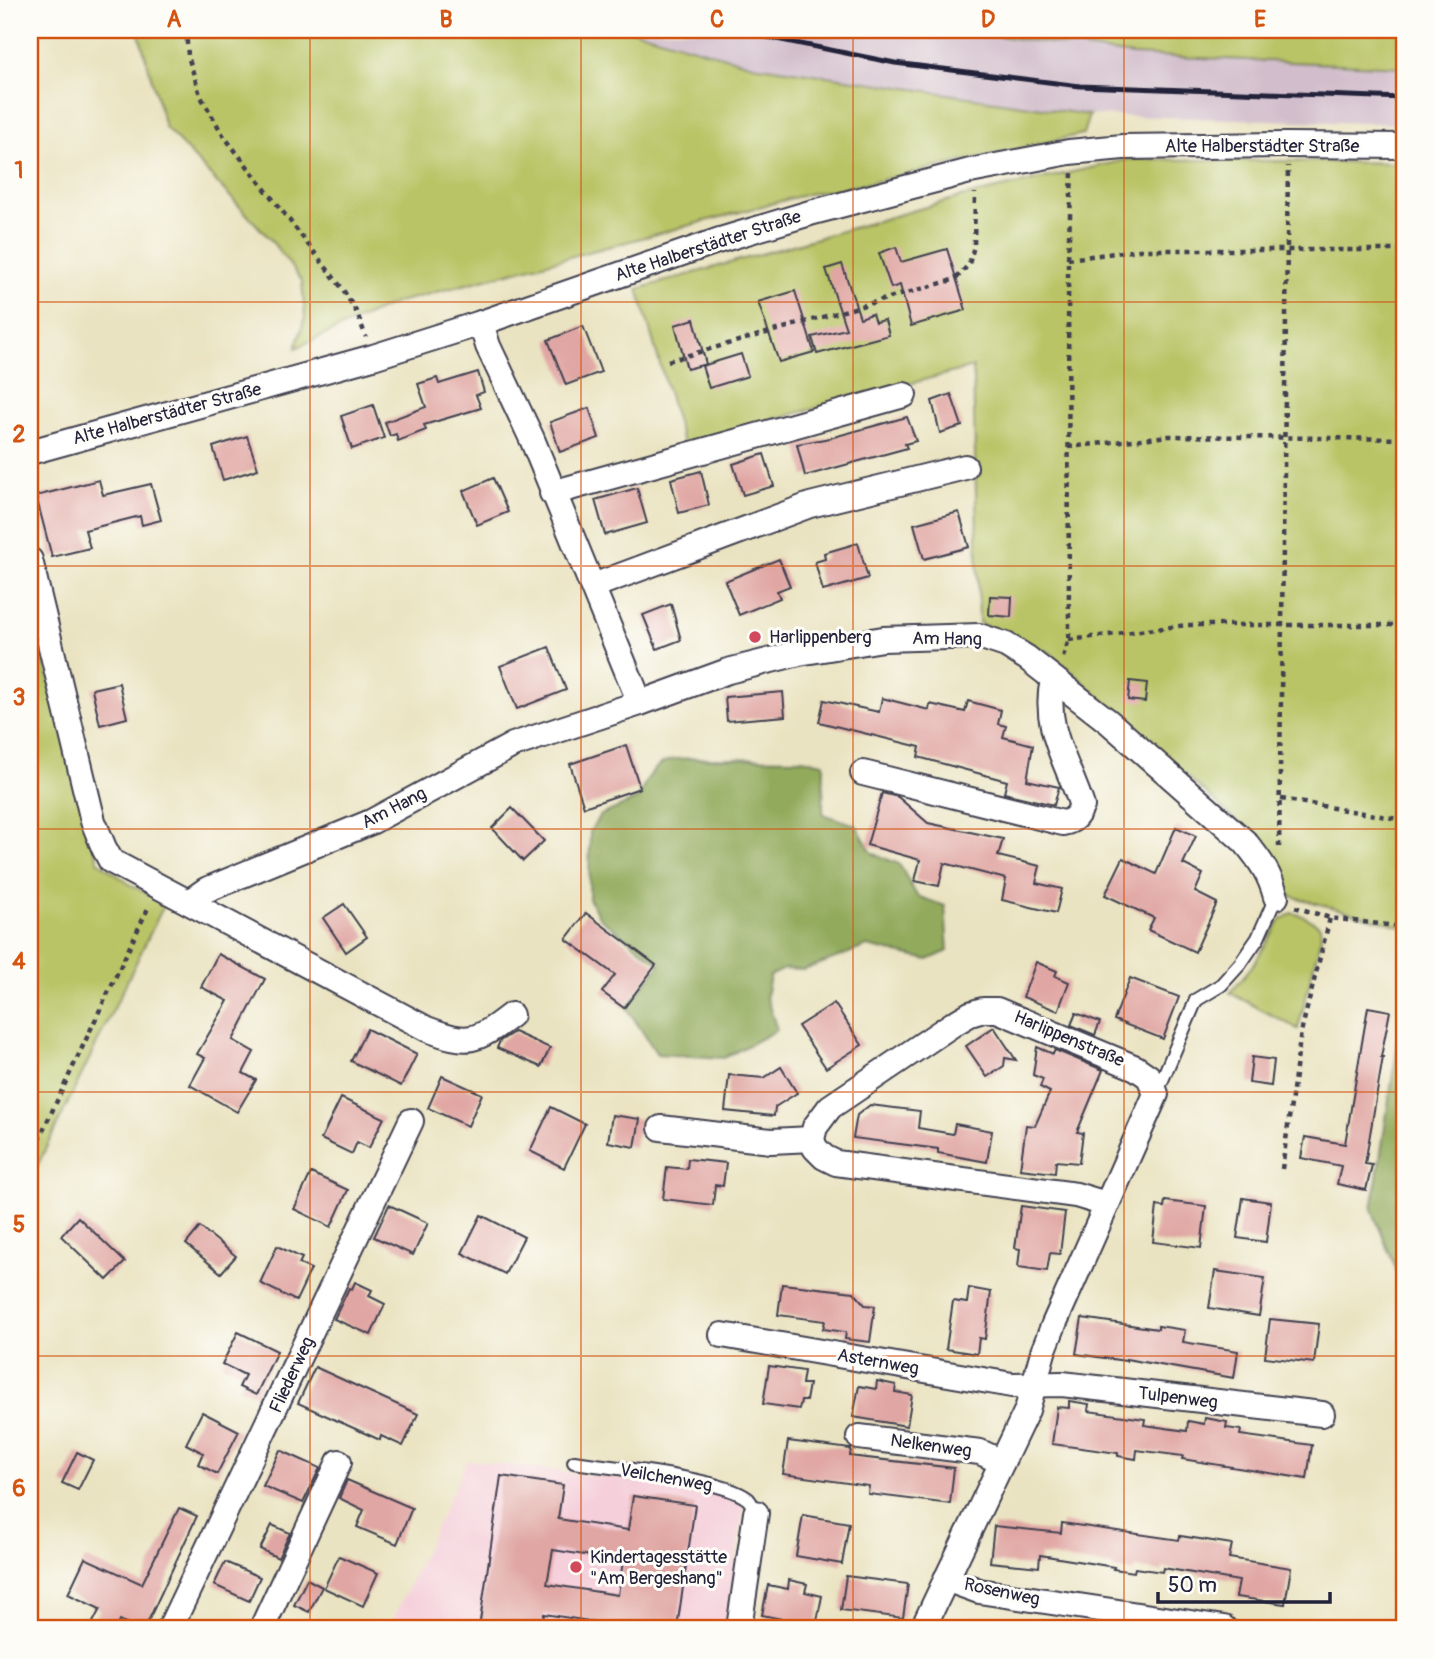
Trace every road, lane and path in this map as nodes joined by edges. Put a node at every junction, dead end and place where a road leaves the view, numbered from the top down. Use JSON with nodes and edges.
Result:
{"nodes":[{"id":1,"x":186,"y":30,"type":"edge"},
{"id":2,"x":1287,"y":145,"type":"junction"},
{"id":3,"x":1404,"y":146,"type":"edge"},
{"id":4,"x":1069,"y":152,"type":"junction"},
{"id":5,"x":970,"y":171,"type":"junction"},
{"id":6,"x":1287,"y":249,"type":"junction"},
{"id":7,"x":1404,"y":250,"type":"edge"},
{"id":8,"x":1068,"y":259,"type":"junction"},
{"id":9,"x":481,"y":323,"type":"junction"},
{"id":10,"x":373,"y":358,"type":"junction"},
{"id":11,"x":668,"y":361,"type":"dead end"},
{"id":12,"x":904,"y":395,"type":"dead end"},
{"id":13,"x":1284,"y":439,"type":"junction"},
{"id":14,"x":1404,"y":439,"type":"edge"},
{"id":15,"x":1068,"y":447,"type":"junction"},
{"id":16,"x":30,"y":452,"type":"edge"},
{"id":17,"x":965,"y":467,"type":"dead end"},
{"id":18,"x":552,"y":493,"type":"junction"},
{"id":19,"x":30,"y":560,"type":"edge"},
{"id":20,"x":593,"y":586,"type":"junction"},
{"id":21,"x":1404,"y":625,"type":"edge"},
{"id":22,"x":1283,"y":626,"type":"junction"},
{"id":23,"x":1069,"y":640,"type":"junction"},
{"id":24,"x":1053,"y":680,"type":"junction"},
{"id":25,"x":640,"y":703,"type":"junction"},
{"id":26,"x":863,"y":773,"type":"dead end"},
{"id":27,"x":1281,"y":799,"type":"junction"},
{"id":28,"x":1404,"y":820,"type":"edge"},
{"id":29,"x":1278,"y":860,"type":"dead end"},
{"id":30,"x":159,"y":887,"type":"junction"},
{"id":31,"x":1276,"y":897,"type":"junction"},
{"id":32,"x":189,"y":902,"type":"junction"},
{"id":33,"x":1330,"y":918,"type":"junction"},
{"id":34,"x":1404,"y":927,"type":"edge"},
{"id":35,"x":511,"y":1015,"type":"dead end"},
{"id":36,"x":1156,"y":1094,"type":"junction"},
{"id":37,"x":411,"y":1121,"type":"dead end"},
{"id":38,"x":661,"y":1128,"type":"dead end"},
{"id":39,"x":812,"y":1139,"type":"junction"},
{"id":40,"x":30,"y":1158,"type":"edge"},
{"id":41,"x":1282,"y":1169,"type":"dead end"},
{"id":42,"x":1107,"y":1204,"type":"junction"},
{"id":43,"x":722,"y":1335,"type":"dead end"},
{"id":44,"x":1035,"y":1385,"type":"junction"},
{"id":45,"x":1322,"y":1414,"type":"dead end"},
{"id":46,"x":859,"y":1437,"type":"dead end"},
{"id":47,"x":339,"y":1462,"type":"dead end"},
{"id":48,"x":575,"y":1462,"type":"dead end"},
{"id":49,"x":1002,"y":1462,"type":"junction"},
{"id":50,"x":755,"y":1513,"type":"joint"},
{"id":51,"x":946,"y":1579,"type":"junction"},
{"id":52,"x":170,"y":1628,"type":"edge"},
{"id":53,"x":262,"y":1628,"type":"edge"},
{"id":54,"x":739,"y":1628,"type":"edge"},
{"id":55,"x":923,"y":1628,"type":"edge"},
{"id":56,"x":1224,"y":1628,"type":"edge"}],
"edges":[{"from":1,"to":10,"type":"path"},
{"from":2,"to":3,"type":"street","name":"Alte Halberstädter Straße"},
{"from":2,"to":4,"type":"street","name":"Alte Halberstädter Straße"},
{"from":2,"to":6,"type":"path"},
{"from":4,"to":5,"type":"street","name":"Alte Halberstädter Straße"},
{"from":4,"to":8,"type":"path"},
{"from":5,"to":9,"type":"street","name":"Alte Halberstädter Straße"},
{"from":5,"to":11,"type":"path"},
{"from":6,"to":7,"type":"path"},
{"from":6,"to":8,"type":"path"},
{"from":6,"to":13,"type":"path"},
{"from":8,"to":15,"type":"path"},
{"from":9,"to":10,"type":"street","name":"Alte Halberstädter Straße"},
{"from":9,"to":18,"type":"street"},
{"from":10,"to":16,"type":"street","name":"Alte Halberstädter Straße"},
{"from":12,"to":18,"type":"street"},
{"from":13,"to":14,"type":"path"},
{"from":13,"to":15,"type":"path"},
{"from":13,"to":22,"type":"path"},
{"from":15,"to":23,"type":"path"},
{"from":17,"to":20,"type":"street"},
{"from":18,"to":20,"type":"street"},
{"from":19,"to":30,"type":"street"},
{"from":20,"to":25,"type":"street"},
{"from":21,"to":22,"type":"path"},
{"from":22,"to":23,"type":"path"},
{"from":22,"to":27,"type":"path"},
{"from":23,"to":24,"type":"path"},
{"from":24,"to":25,"type":"street","name":"Am Hang"},
{"from":24,"to":26,"type":"street"},
{"from":24,"to":31,"type":"street"},
{"from":25,"to":32,"type":"street","name":"Am Hang"},
{"from":27,"to":28,"type":"path"},
{"from":27,"to":29,"type":"path"},
{"from":30,"to":32,"type":"street"},
{"from":30,"to":40,"type":"path"},
{"from":31,"to":33,"type":"path"},
{"from":31,"to":36,"type":"lane"},
{"from":32,"to":35,"type":"street"},
{"from":33,"to":34,"type":"path"},
{"from":33,"to":41,"type":"path"},
{"from":36,"to":39,"type":"street","name":"Harlippenstraße"},
{"from":36,"to":42,"type":"street"},
{"from":37,"to":52,"type":"street","name":"Fliederweg"},
{"from":38,"to":39,"type":"street"},
{"from":39,"to":42,"type":"street"},
{"from":42,"to":44,"type":"street"},
{"from":43,"to":44,"type":"street","name":"Asternweg"},
{"from":44,"to":45,"type":"street","name":"Tulpenweg"},
{"from":44,"to":49,"type":"street"},
{"from":46,"to":49,"type":"street","name":"Nelkenweg"},
{"from":47,"to":53,"type":"street"},
{"from":48,"to":50,"type":"lane","name":"Veilchenweg"},
{"from":49,"to":51,"type":"street"},
{"from":50,"to":54,"type":"street","name":"Veilchenweg"},
{"from":51,"to":55,"type":"street"},
{"from":51,"to":56,"type":"street","name":"Rosenweg"}]}
